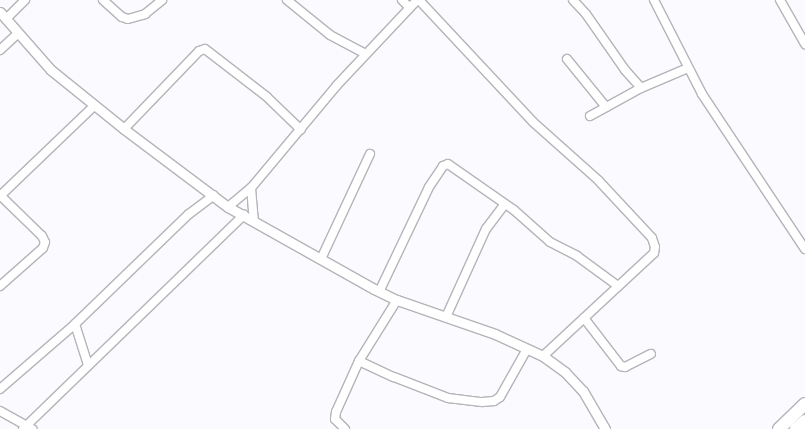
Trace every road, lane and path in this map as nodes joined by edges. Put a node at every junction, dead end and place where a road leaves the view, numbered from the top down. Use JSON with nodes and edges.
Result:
{"nodes":[{"id":1,"x":25,"y":0,"type":"edge"},
{"id":2,"x":103,"y":0,"type":"edge"},
{"id":3,"x":162,"y":0,"type":"edge"},
{"id":4,"x":287,"y":0,"type":"edge"},
{"id":5,"x":402,"y":0,"type":"edge"},
{"id":6,"x":418,"y":0,"type":"edge"},
{"id":7,"x":573,"y":0,"type":"edge"},
{"id":8,"x":654,"y":0,"type":"edge"},
{"id":9,"x":780,"y":0,"type":"edge"},
{"id":10,"x":409,"y":7,"type":"junction"},
{"id":11,"x":3,"y":16,"type":"edge"},
{"id":12,"x":18,"y":33,"type":"junction"},
{"id":13,"x":805,"y":44,"type":"edge"},
{"id":14,"x":0,"y":50,"type":"edge"},
{"id":15,"x":365,"y":54,"type":"junction"},
{"id":16,"x":567,"y":59,"type":"dead end"},
{"id":17,"x":688,"y":68,"type":"junction"},
{"id":18,"x":641,"y":88,"type":"junction"},
{"id":19,"x":94,"y":106,"type":"junction"},
{"id":20,"x":606,"y":107,"type":"junction"},
{"id":21,"x":590,"y":116,"type":"dead end"},
{"id":22,"x":124,"y":130,"type":"junction"},
{"id":23,"x":301,"y":130,"type":"junction"},
{"id":24,"x":370,"y":154,"type":"dead end"},
{"id":25,"x":251,"y":188,"type":"junction"},
{"id":26,"x":0,"y":195,"type":"edge"},
{"id":27,"x":214,"y":195,"type":"junction"},
{"id":28,"x":505,"y":204,"type":"junction"},
{"id":29,"x":228,"y":207,"type":"junction"},
{"id":30,"x":244,"y":215,"type":"junction"},
{"id":31,"x":254,"y":221,"type":"junction"},
{"id":32,"x":805,"y":249,"type":"edge"},
{"id":33,"x":321,"y":260,"type":"junction"},
{"id":34,"x":0,"y":286,"type":"edge"},
{"id":35,"x":618,"y":286,"type":"junction"},
{"id":36,"x":379,"y":292,"type":"junction"},
{"id":37,"x":397,"y":300,"type":"junction"},
{"id":38,"x":446,"y":317,"type":"junction"},
{"id":39,"x":584,"y":318,"type":"junction"},
{"id":40,"x":75,"y":324,"type":"junction"},
{"id":41,"x":527,"y":348,"type":"junction"},
{"id":42,"x":651,"y":354,"type":"dead end"},
{"id":43,"x":543,"y":356,"type":"junction"},
{"id":44,"x":359,"y":360,"type":"junction"},
{"id":45,"x":88,"y":365,"type":"junction"},
{"id":46,"x":0,"y":389,"type":"edge"},
{"id":47,"x":805,"y":404,"type":"edge"},
{"id":48,"x":0,"y":410,"type":"edge"},
{"id":49,"x":805,"y":420,"type":"edge"},
{"id":50,"x":27,"y":428,"type":"edge"},
{"id":51,"x":345,"y":429,"type":"edge"},
{"id":52,"x":605,"y":429,"type":"edge"},
{"id":53,"x":779,"y":429,"type":"edge"},
{"id":54,"x":796,"y":429,"type":"edge"}],
"edges":[{"from":1,"to":11,"type":"street"},
{"from":2,"to":3,"type":"street"},
{"from":4,"to":15,"type":"street"},
{"from":5,"to":10,"type":"street"},
{"from":6,"to":10,"type":"street"},
{"from":6,"to":35,"type":"street"},
{"from":7,"to":18,"type":"street"},
{"from":8,"to":17,"type":"street"},
{"from":9,"to":13,"type":"street"},
{"from":10,"to":15,"type":"street"},
{"from":11,"to":12,"type":"street"},
{"from":12,"to":14,"type":"street"},
{"from":12,"to":19,"type":"street"},
{"from":15,"to":23,"type":"street"},
{"from":16,"to":20,"type":"street"},
{"from":17,"to":18,"type":"street"},
{"from":17,"to":32,"type":"street"},
{"from":18,"to":20,"type":"street"},
{"from":19,"to":22,"type":"street"},
{"from":19,"to":26,"type":"street"},
{"from":20,"to":21,"type":"street"},
{"from":22,"to":23,"type":"street"},
{"from":22,"to":27,"type":"street"},
{"from":23,"to":25,"type":"street"},
{"from":24,"to":33,"type":"street"},
{"from":25,"to":29,"type":"street"},
{"from":25,"to":31,"type":"street"},
{"from":26,"to":34,"type":"street"},
{"from":27,"to":29,"type":"street"},
{"from":27,"to":40,"type":"street"},
{"from":28,"to":35,"type":"street"},
{"from":28,"to":36,"type":"street"},
{"from":28,"to":38,"type":"street"},
{"from":29,"to":30,"type":"street"},
{"from":30,"to":31,"type":"street"},
{"from":30,"to":45,"type":"street"},
{"from":31,"to":33,"type":"street"},
{"from":33,"to":36,"type":"street"},
{"from":35,"to":39,"type":"street"},
{"from":36,"to":37,"type":"street"},
{"from":37,"to":38,"type":"street"},
{"from":37,"to":44,"type":"street"},
{"from":38,"to":41,"type":"street"},
{"from":39,"to":42,"type":"street"},
{"from":39,"to":43,"type":"street"},
{"from":40,"to":45,"type":"street"},
{"from":40,"to":46,"type":"street"},
{"from":41,"to":43,"type":"street"},
{"from":41,"to":44,"type":"street"},
{"from":43,"to":52,"type":"street"},
{"from":44,"to":51,"type":"street"},
{"from":45,"to":50,"type":"street"},
{"from":47,"to":53,"type":"highway"},
{"from":48,"to":50,"type":"street"},
{"from":49,"to":54,"type":"highway"}]}
